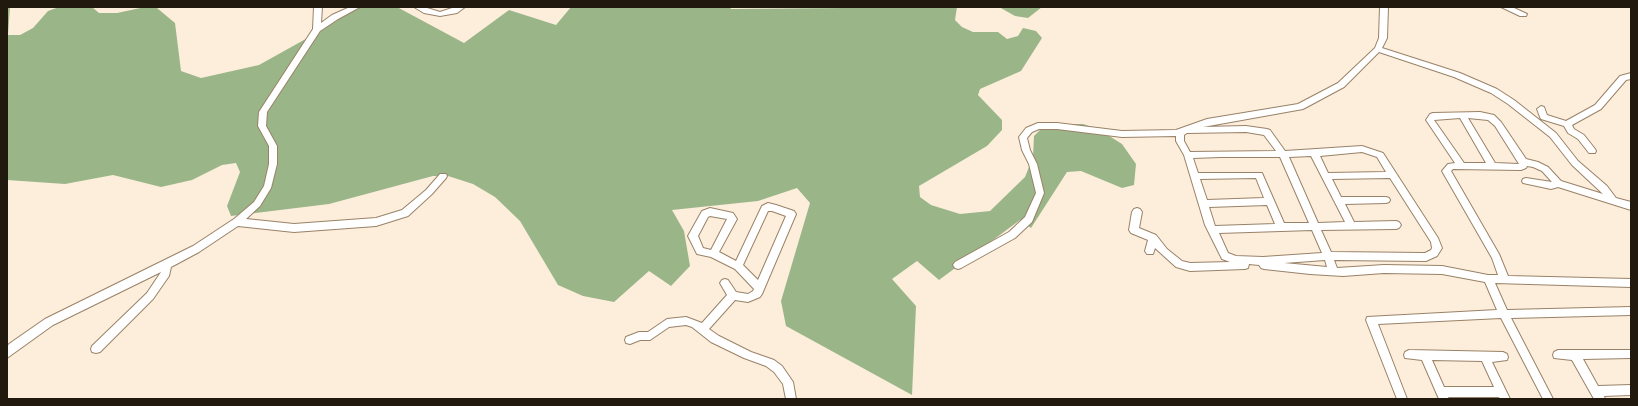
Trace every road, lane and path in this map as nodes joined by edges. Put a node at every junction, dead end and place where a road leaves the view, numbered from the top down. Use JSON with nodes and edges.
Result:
{"nodes":[{"id":1,"x":318,"y":7,"type":"edge"},
{"id":2,"x":356,"y":7,"type":"edge"},
{"id":3,"x":418,"y":7,"type":"edge"},
{"id":4,"x":461,"y":7,"type":"edge"},
{"id":5,"x":1384,"y":7,"type":"edge"},
{"id":6,"x":1506,"y":7,"type":"edge"},
{"id":7,"x":1523,"y":14,"type":"dead end"},
{"id":8,"x":317,"y":29,"type":"junction"},
{"id":9,"x":1378,"y":49,"type":"junction"},
{"id":10,"x":1631,"y":76,"type":"edge"},
{"id":11,"x":1541,"y":108,"type":"dead end"},
{"id":12,"x":1462,"y":115,"type":"junction"},
{"id":13,"x":1567,"y":124,"type":"junction"},
{"id":14,"x":1184,"y":130,"type":"junction"},
{"id":15,"x":1592,"y":152,"type":"dead end"},
{"id":16,"x":1314,"y":153,"type":"junction"},
{"id":17,"x":1283,"y":154,"type":"junction"},
{"id":18,"x":1188,"y":155,"type":"junction"},
{"id":19,"x":1523,"y":162,"type":"junction"},
{"id":20,"x":1462,"y":166,"type":"junction"},
{"id":21,"x":1493,"y":167,"type":"junction"},
{"id":22,"x":1393,"y":175,"type":"junction"},
{"id":23,"x":443,"y":176,"type":"dead end"},
{"id":24,"x":1194,"y":176,"type":"junction"},
{"id":25,"x":1326,"y":176,"type":"junction"},
{"id":26,"x":1526,"y":181,"type":"dead end"},
{"id":27,"x":1558,"y":183,"type":"junction"},
{"id":28,"x":1386,"y":200,"type":"dead end"},
{"id":29,"x":1613,"y":200,"type":"junction"},
{"id":30,"x":1270,"y":201,"type":"junction"},
{"id":31,"x":1339,"y":201,"type":"junction"},
{"id":32,"x":1204,"y":204,"type":"junction"},
{"id":33,"x":1631,"y":206,"type":"edge"},
{"id":34,"x":1137,"y":212,"type":"dead end"},
{"id":35,"x":237,"y":222,"type":"junction"},
{"id":36,"x":1396,"y":225,"type":"dead end"},
{"id":37,"x":1315,"y":226,"type":"junction"},
{"id":38,"x":1351,"y":226,"type":"junction"},
{"id":39,"x":1281,"y":227,"type":"junction"},
{"id":40,"x":1212,"y":230,"type":"junction"},
{"id":41,"x":1153,"y":238,"type":"junction"},
{"id":42,"x":1150,"y":251,"type":"dead end"},
{"id":43,"x":713,"y":254,"type":"junction"},
{"id":44,"x":1328,"y":256,"type":"junction"},
{"id":45,"x":166,"y":265,"type":"junction"},
{"id":46,"x":958,"y":265,"type":"dead end"},
{"id":47,"x":738,"y":266,"type":"junction"},
{"id":48,"x":1333,"y":270,"type":"junction"},
{"id":49,"x":1504,"y":278,"type":"junction"},
{"id":50,"x":1488,"y":279,"type":"junction"},
{"id":51,"x":725,"y":283,"type":"dead end"},
{"id":52,"x":1631,"y":283,"type":"edge"},
{"id":53,"x":759,"y":288,"type":"junction"},
{"id":54,"x":733,"y":295,"type":"junction"},
{"id":55,"x":1631,"y":311,"type":"edge"},
{"id":56,"x":1504,"y":314,"type":"junction"},
{"id":57,"x":703,"y":329,"type":"junction"},
{"id":58,"x":630,"y":340,"type":"dead end"},
{"id":59,"x":96,"y":349,"type":"dead end"},
{"id":60,"x":7,"y":354,"type":"edge"},
{"id":61,"x":1631,"y":354,"type":"edge"},
{"id":62,"x":1409,"y":355,"type":"dead end"},
{"id":63,"x":1428,"y":355,"type":"junction"},
{"id":64,"x":1558,"y":355,"type":"dead end"},
{"id":65,"x":1575,"y":355,"type":"junction"},
{"id":66,"x":1485,"y":357,"type":"junction"},
{"id":67,"x":1503,"y":357,"type":"dead end"},
{"id":68,"x":1631,"y":390,"type":"edge"},
{"id":69,"x":1503,"y":395,"type":"edge"},
{"id":70,"x":1598,"y":395,"type":"edge"},
{"id":71,"x":1442,"y":396,"type":"edge"},
{"id":72,"x":791,"y":399,"type":"edge"},
{"id":73,"x":1402,"y":399,"type":"edge"},
{"id":74,"x":1548,"y":399,"type":"edge"}],
"edges":[{"from":1,"to":8,"type":"street"},
{"from":2,"to":8,"type":"street"},
{"from":3,"to":4,"type":"street"},
{"from":5,"to":9,"type":"street"},
{"from":6,"to":7,"type":"street"},
{"from":8,"to":35,"type":"street"},
{"from":9,"to":14,"type":"street"},
{"from":9,"to":29,"type":"street"},
{"from":10,"to":13,"type":"street"},
{"from":11,"to":13,"type":"street"},
{"from":12,"to":19,"type":"street"},
{"from":12,"to":20,"type":"street"},
{"from":12,"to":21,"type":"street"},
{"from":13,"to":15,"type":"street"},
{"from":14,"to":17,"type":"street"},
{"from":14,"to":18,"type":"street"},
{"from":14,"to":46,"type":"street"},
{"from":16,"to":17,"type":"street"},
{"from":16,"to":22,"type":"street"},
{"from":16,"to":25,"type":"street"},
{"from":17,"to":18,"type":"street"},
{"from":17,"to":37,"type":"street"},
{"from":18,"to":24,"type":"street"},
{"from":19,"to":21,"type":"street"},
{"from":19,"to":27,"type":"street"},
{"from":20,"to":21,"type":"street"},
{"from":20,"to":49,"type":"street"},
{"from":22,"to":25,"type":"street"},
{"from":22,"to":44,"type":"street"},
{"from":23,"to":35,"type":"street"},
{"from":24,"to":30,"type":"street"},
{"from":24,"to":32,"type":"street"},
{"from":25,"to":31,"type":"street"},
{"from":26,"to":27,"type":"street"},
{"from":27,"to":29,"type":"street"},
{"from":28,"to":31,"type":"street"},
{"from":29,"to":33,"type":"street"},
{"from":30,"to":32,"type":"street"},
{"from":30,"to":39,"type":"street"},
{"from":31,"to":38,"type":"street"},
{"from":32,"to":40,"type":"street"},
{"from":34,"to":41,"type":"street"},
{"from":35,"to":45,"type":"street"},
{"from":36,"to":38,"type":"street"},
{"from":37,"to":38,"type":"street"},
{"from":37,"to":39,"type":"street"},
{"from":37,"to":44,"type":"street"},
{"from":39,"to":40,"type":"street"},
{"from":40,"to":44,"type":"street"},
{"from":41,"to":42,"type":"street"},
{"from":41,"to":48,"type":"street"},
{"from":43,"to":43,"type":"street"},
{"from":43,"to":47,"type":"street"},
{"from":44,"to":48,"type":"street"},
{"from":45,"to":59,"type":"street"},
{"from":45,"to":60,"type":"street"},
{"from":47,"to":53,"type":"street"},
{"from":47,"to":53,"type":"street"},
{"from":48,"to":50,"type":"street"},
{"from":49,"to":50,"type":"street"},
{"from":49,"to":52,"type":"street"},
{"from":50,"to":56,"type":"street"},
{"from":51,"to":54,"type":"street"},
{"from":53,"to":54,"type":"street"},
{"from":54,"to":57,"type":"street"},
{"from":55,"to":56,"type":"street"},
{"from":56,"to":73,"type":"street"},
{"from":56,"to":74,"type":"street"},
{"from":57,"to":58,"type":"street"},
{"from":57,"to":72,"type":"street"},
{"from":61,"to":65,"type":"street"},
{"from":62,"to":63,"type":"street"},
{"from":63,"to":66,"type":"street"},
{"from":63,"to":71,"type":"street"},
{"from":64,"to":65,"type":"street"},
{"from":65,"to":70,"type":"street"},
{"from":66,"to":67,"type":"street"},
{"from":66,"to":69,"type":"street"},
{"from":68,"to":70,"type":"street"},
{"from":69,"to":71,"type":"street"}]}
